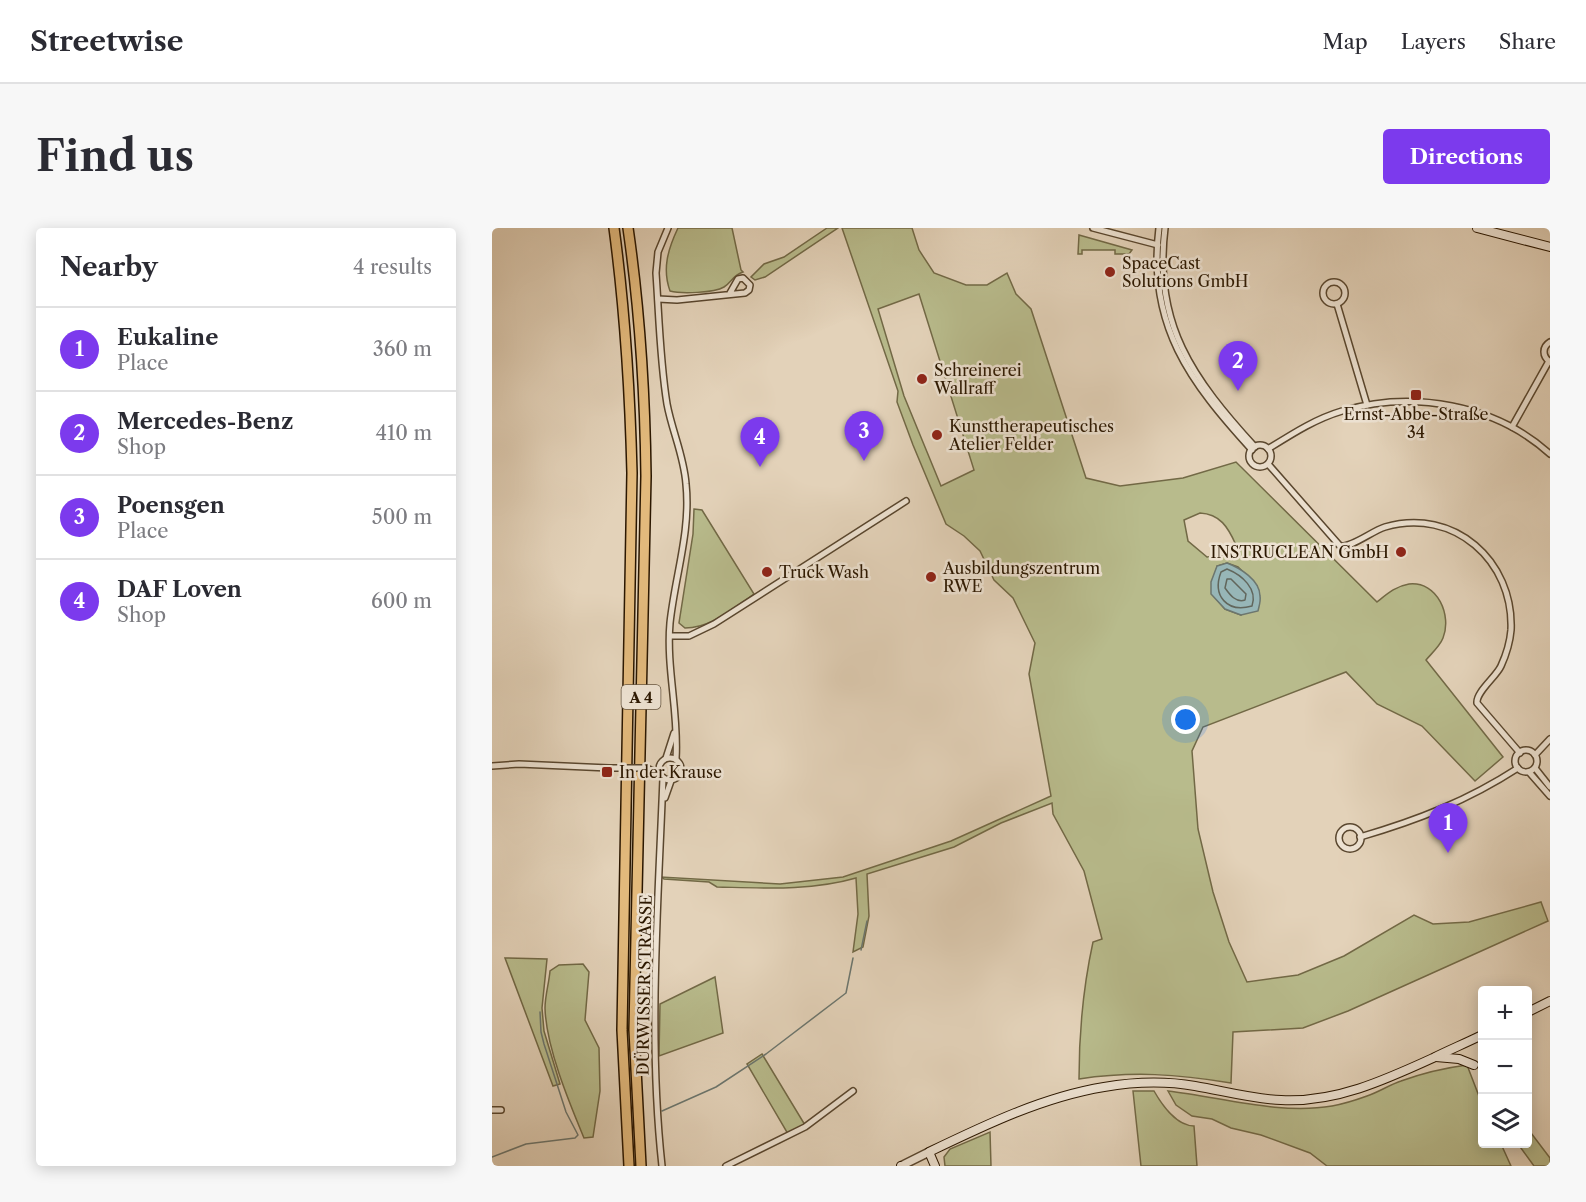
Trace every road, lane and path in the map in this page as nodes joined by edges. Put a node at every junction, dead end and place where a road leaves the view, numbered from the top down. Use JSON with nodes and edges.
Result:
{"nodes":[{"id":1,"x":614,"y":228,"type":"edge"},
{"id":2,"x":628,"y":228,"type":"edge"},
{"id":3,"x":668,"y":228,"type":"edge"},
{"id":4,"x":1094,"y":228,"type":"edge"},
{"id":5,"x":1159,"y":228,"type":"edge"},
{"id":6,"x":1165,"y":228,"type":"edge"},
{"id":7,"x":1478,"y":228,"type":"edge"},
{"id":8,"x":1160,"y":245,"type":"junction"},
{"id":9,"x":1550,"y":247,"type":"edge"},
{"id":10,"x":730,"y":293,"type":"dead end"},
{"id":11,"x":658,"y":299,"type":"junction"},
{"id":12,"x":1336,"y":304,"type":"junction"},
{"id":13,"x":1550,"y":342,"type":"edge"},
{"id":14,"x":1549,"y":362,"type":"edge"},
{"id":15,"x":1367,"y":405,"type":"junction"},
{"id":16,"x":1512,"y":427,"type":"junction"},
{"id":17,"x":1253,"y":448,"type":"junction"},
{"id":18,"x":1268,"y":449,"type":"junction"},
{"id":19,"x":1550,"y":454,"type":"edge"},
{"id":20,"x":1268,"y":464,"type":"junction"},
{"id":21,"x":906,"y":501,"type":"dead end"},
{"id":22,"x":670,"y":636,"type":"junction"},
{"id":23,"x":675,"y":726,"type":"junction"},
{"id":24,"x":1550,"y":739,"type":"edge"},
{"id":25,"x":1520,"y":753,"type":"junction"},
{"id":26,"x":1535,"y":755,"type":"junction"},
{"id":27,"x":666,"y":758,"type":"junction"},
{"id":28,"x":676,"y":759,"type":"junction"},
{"id":29,"x":492,"y":766,"type":"edge"},
{"id":30,"x":1518,"y":768,"type":"junction"},
{"id":31,"x":1532,"y":770,"type":"junction"},
{"id":32,"x":658,"y":771,"type":"junction"},
{"id":33,"x":671,"y":781,"type":"junction"},
{"id":34,"x":1550,"y":787,"type":"edge"},
{"id":35,"x":1550,"y":796,"type":"edge"},
{"id":36,"x":662,"y":805,"type":"junction"},
{"id":37,"x":1360,"y":837,"type":"junction"},
{"id":38,"x":1550,"y":1001,"type":"edge"},
{"id":39,"x":1532,"y":1010,"type":"edge"},
{"id":40,"x":1478,"y":1037,"type":"edge"},
{"id":41,"x":1434,"y":1057,"type":"junction"},
{"id":42,"x":1474,"y":1065,"type":"dead end"},
{"id":43,"x":853,"y":1091,"type":"dead end"},
{"id":44,"x":492,"y":1110,"type":"edge"},
{"id":45,"x":501,"y":1110,"type":"dead end"},
{"id":46,"x":929,"y":1152,"type":"junction"},
{"id":47,"x":629,"y":1166,"type":"edge"},
{"id":48,"x":641,"y":1166,"type":"edge"},
{"id":49,"x":662,"y":1166,"type":"edge"},
{"id":50,"x":726,"y":1166,"type":"edge"},
{"id":51,"x":902,"y":1166,"type":"edge"},
{"id":52,"x":935,"y":1166,"type":"edge"}],
"edges":[{"from":1,"to":47,"type":"highway","number":"A 4"},
{"from":2,"to":48,"type":"highway","number":"A 4"},
{"from":3,"to":11,"type":"street"},
{"from":4,"to":8,"type":"street"},
{"from":5,"to":8,"type":"street"},
{"from":6,"to":8,"type":"street"},
{"from":7,"to":9,"type":"main road"},
{"from":8,"to":17,"type":"street"},
{"from":10,"to":11,"type":"street"},
{"from":11,"to":22,"type":"street"},
{"from":12,"to":12,"type":"street"},
{"from":12,"to":15,"type":"street"},
{"from":13,"to":14,"type":"street"},
{"from":14,"to":16,"type":"street"},
{"from":15,"to":16,"type":"street"},
{"from":15,"to":18,"type":"street"},
{"from":16,"to":19,"type":"street"},
{"from":17,"to":18,"type":"street"},
{"from":17,"to":20,"type":"street"},
{"from":18,"to":20,"type":"street"},
{"from":20,"to":25,"type":"street"},
{"from":21,"to":22,"type":"street"},
{"from":22,"to":23,"type":"street"},
{"from":23,"to":27,"type":"street"},
{"from":23,"to":28,"type":"street"},
{"from":24,"to":26,"type":"street"},
{"from":25,"to":26,"type":"street"},
{"from":25,"to":30,"type":"street"},
{"from":26,"to":31,"type":"street"},
{"from":27,"to":28,"type":"street"},
{"from":27,"to":32,"type":"street"},
{"from":28,"to":33,"type":"street"},
{"from":29,"to":32,"type":"street","bridge":true},
{"from":30,"to":31,"type":"street"},
{"from":30,"to":37,"type":"street"},
{"from":31,"to":34,"type":"street"},
{"from":31,"to":35,"type":"street"},
{"from":32,"to":33,"type":"street"},
{"from":32,"to":36,"type":"street","name":"DÜRWISSER STRASSE"},
{"from":33,"to":36,"type":"street","name":"DÜRWISSER STRASSE"},
{"from":36,"to":49,"type":"street","name":"DÜRWISSER STRASSE"},
{"from":37,"to":37,"type":"street"},
{"from":38,"to":39,"type":"main road"},
{"from":40,"to":41,"type":"main road"},
{"from":41,"to":42,"type":"main road"},
{"from":41,"to":46,"type":"main road"},
{"from":43,"to":50,"type":"street"},
{"from":44,"to":45,"type":"street"},
{"from":46,"to":51,"type":"street"},
{"from":46,"to":52,"type":"main road"}]}
